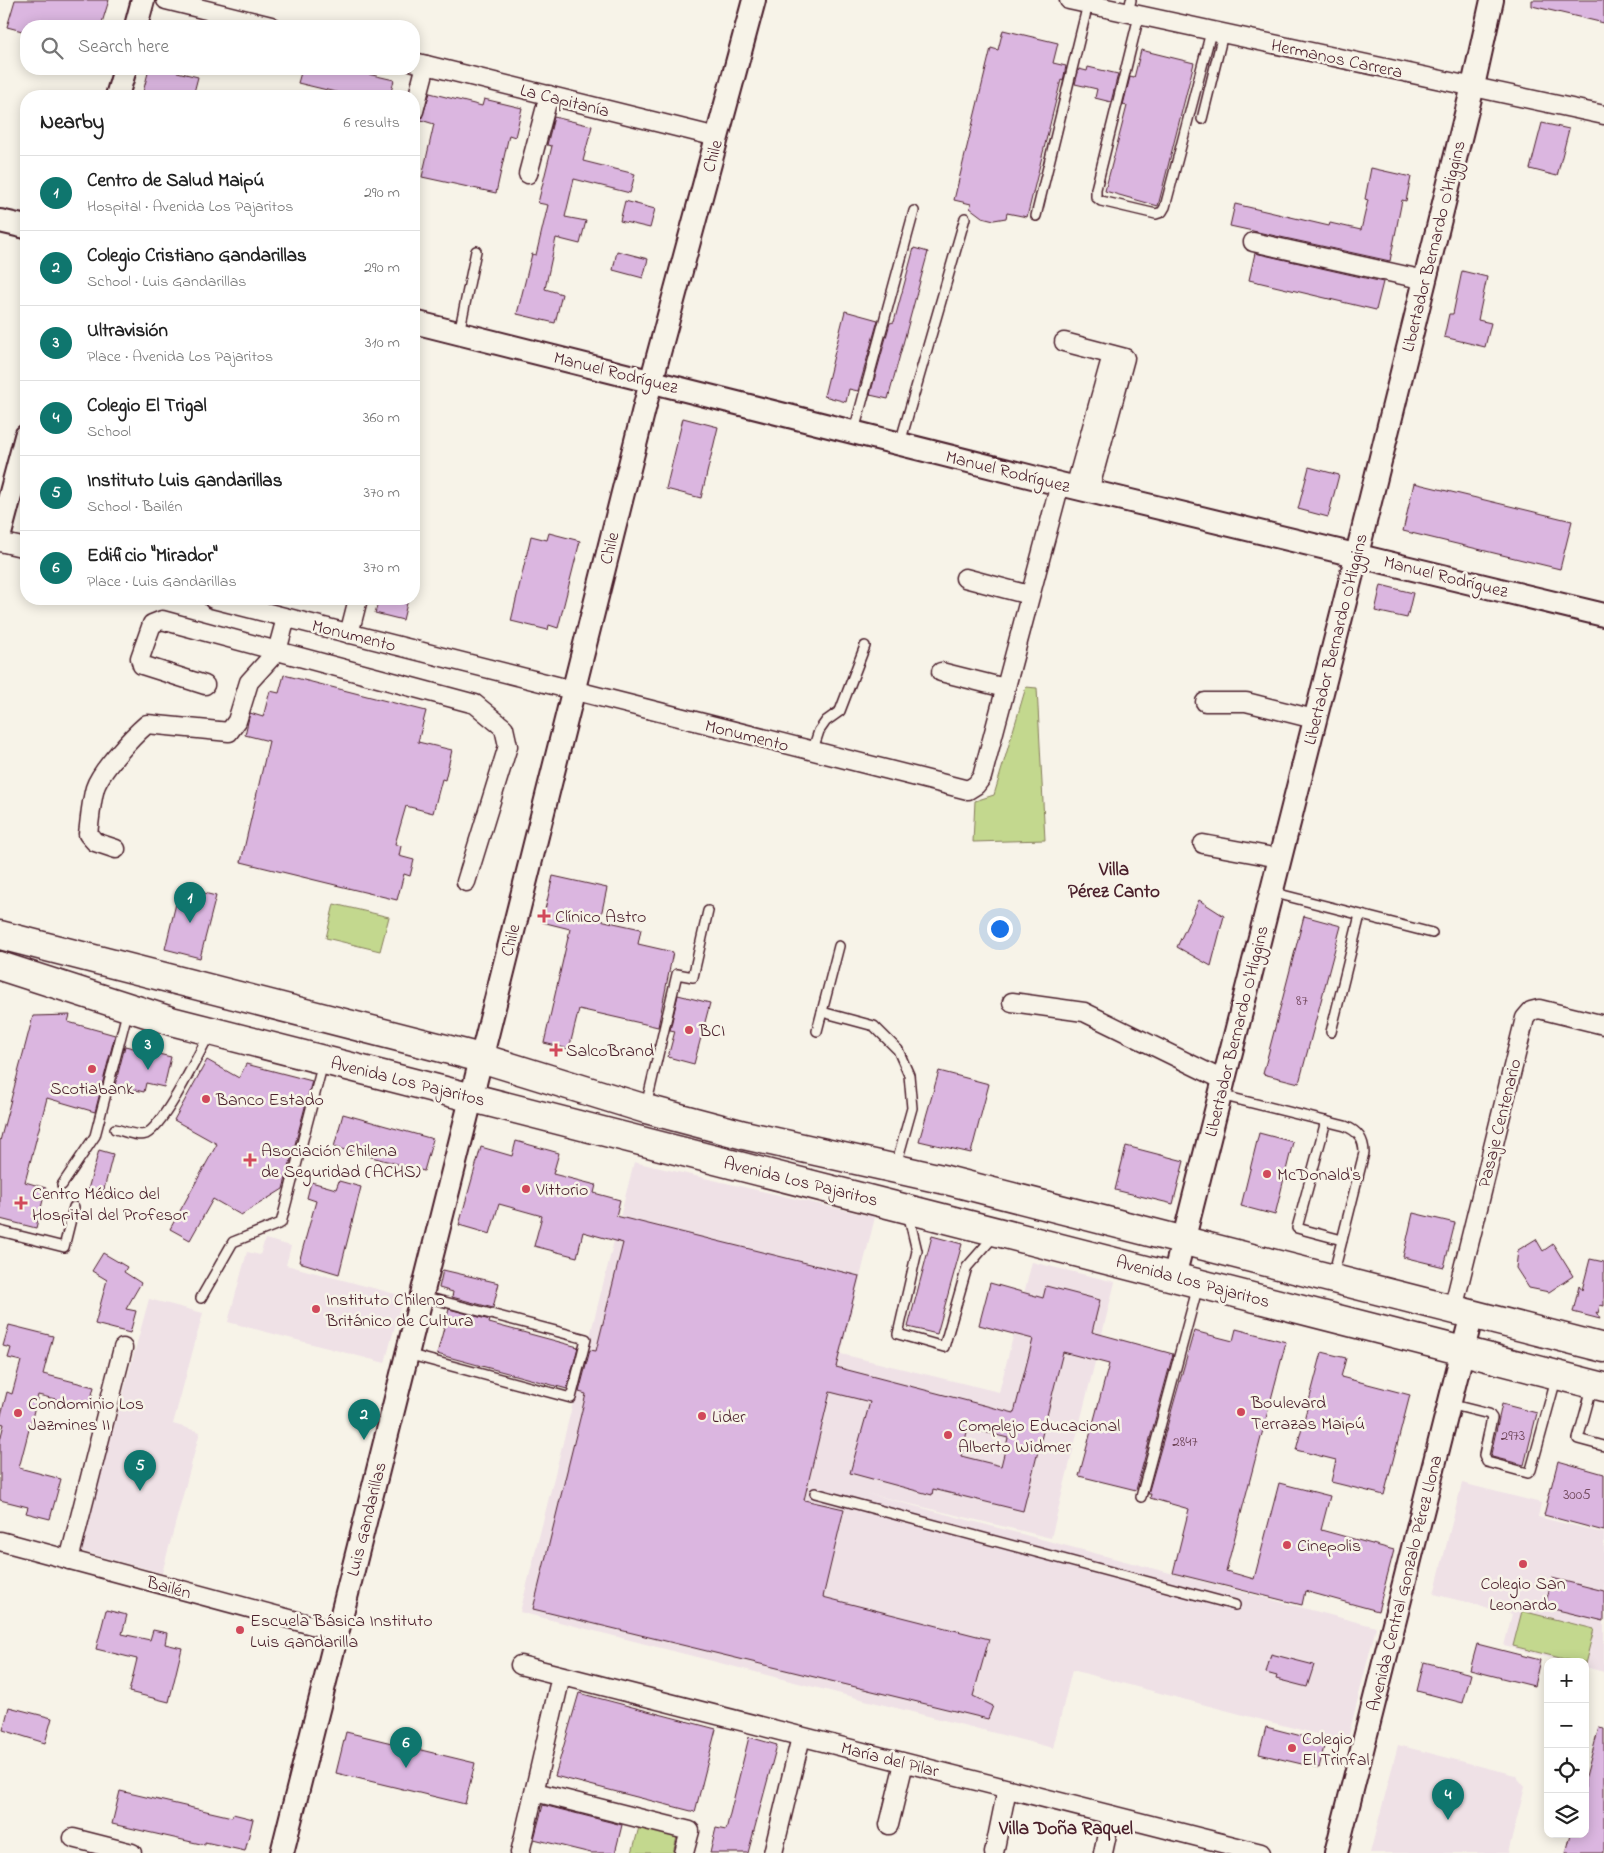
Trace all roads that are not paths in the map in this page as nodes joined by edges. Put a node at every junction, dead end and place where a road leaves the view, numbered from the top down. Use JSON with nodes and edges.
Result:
{"nodes":[{"id":1,"x":143,"y":0,"type":"edge"},
{"id":2,"x":166,"y":0,"type":"edge"},
{"id":3,"x":754,"y":0,"type":"edge"},
{"id":4,"x":1492,"y":0,"type":"edge"},
{"id":5,"x":1076,"y":1,"type":"edge"},
{"id":6,"x":1133,"y":10,"type":"edge"},
{"id":7,"x":138,"y":20,"type":"edge"},
{"id":8,"x":247,"y":20,"type":"edge"},
{"id":9,"x":1217,"y":33,"type":"junction"},
{"id":10,"x":420,"y":63,"type":"edge"},
{"id":11,"x":123,"y":75,"type":"edge"},
{"id":12,"x":418,"y":75,"type":"edge"},
{"id":13,"x":1473,"y":86,"type":"junction"},
{"id":14,"x":119,"y":90,"type":"edge"},
{"id":15,"x":417,"y":90,"type":"edge"},
{"id":16,"x":549,"y":96,"type":"junction"},
{"id":17,"x":1604,"y":115,"type":"edge"},
{"id":18,"x":1202,"y":119,"type":"dead end"},
{"id":19,"x":717,"y":137,"type":"junction"},
{"id":20,"x":528,"y":174,"type":"dead end"},
{"id":21,"x":914,"y":211,"type":"dead end"},
{"id":22,"x":1036,"y":216,"type":"dead end"},
{"id":23,"x":965,"y":218,"type":"dead end"},
{"id":24,"x":0,"y":220,"type":"edge"},
{"id":25,"x":20,"y":225,"type":"edge"},
{"id":26,"x":1253,"y":242,"type":"dead end"},
{"id":27,"x":476,"y":251,"type":"dead end"},
{"id":28,"x":1425,"y":280,"type":"junction"},
{"id":29,"x":420,"y":323,"type":"edge"},
{"id":30,"x":459,"y":333,"type":"junction"},
{"id":31,"x":1064,"y":342,"type":"dead end"},
{"id":32,"x":652,"y":380,"type":"junction"},
{"id":33,"x":854,"y":432,"type":"junction"},
{"id":34,"x":900,"y":443,"type":"junction"},
{"id":35,"x":20,"y":459,"type":"edge"},
{"id":36,"x":1075,"y":488,"type":"junction"},
{"id":37,"x":0,"y":534,"type":"edge"},
{"id":38,"x":0,"y":542,"type":"edge"},
{"id":39,"x":20,"y":547,"type":"edge"},
{"id":40,"x":1357,"y":554,"type":"junction"},
{"id":41,"x":965,"y":578,"type":"dead end"},
{"id":42,"x":1030,"y":595,"type":"junction"},
{"id":43,"x":236,"y":605,"type":"edge"},
{"id":44,"x":357,"y":605,"type":"edge"},
{"id":45,"x":1604,"y":615,"type":"edge"},
{"id":46,"x":286,"y":618,"type":"junction"},
{"id":47,"x":350,"y":634,"type":"junction"},
{"id":48,"x":865,"y":646,"type":"dead end"},
{"id":49,"x":277,"y":651,"type":"junction"},
{"id":50,"x":941,"y":672,"type":"dead end"},
{"id":51,"x":205,"y":685,"type":"dead end"},
{"id":52,"x":1005,"y":688,"type":"junction"},
{"id":53,"x":573,"y":690,"type":"junction"},
{"id":54,"x":1205,"y":702,"type":"dead end"},
{"id":55,"x":1314,"y":720,"type":"junction"},
{"id":56,"x":812,"y":752,"type":"junction"},
{"id":57,"x":1203,"y":844,"type":"dead end"},
{"id":58,"x":116,"y":849,"type":"dead end"},
{"id":59,"x":1279,"y":858,"type":"junction"},
{"id":60,"x":466,"y":882,"type":"dead end"},
{"id":61,"x":1270,"y":892,"type":"junction"},
{"id":62,"x":708,"y":911,"type":"dead end"},
{"id":63,"x":1360,"y":915,"type":"junction"},
{"id":64,"x":1432,"y":933,"type":"dead end"},
{"id":65,"x":0,"y":935,"type":"edge"},
{"id":66,"x":839,"y":946,"type":"dead end"},
{"id":67,"x":0,"y":966,"type":"edge"},
{"id":68,"x":1012,"y":1002,"type":"dead end"},
{"id":69,"x":129,"y":1007,"type":"junction"},
{"id":70,"x":822,"y":1012,"type":"junction"},
{"id":71,"x":1604,"y":1024,"type":"edge"},
{"id":72,"x":211,"y":1031,"type":"junction"},
{"id":73,"x":817,"y":1031,"type":"dead end"},
{"id":74,"x":1331,"y":1032,"type":"dead end"},
{"id":75,"x":481,"y":1058,"type":"junction"},
{"id":76,"x":324,"y":1060,"type":"junction"},
{"id":77,"x":1222,"y":1087,"type":"junction"},
{"id":78,"x":472,"y":1097,"type":"junction"},
{"id":79,"x":646,"y":1109,"type":"junction"},
{"id":80,"x":1326,"y":1121,"type":"junction"},
{"id":81,"x":116,"y":1129,"type":"dead end"},
{"id":82,"x":895,"y":1168,"type":"junction"},
{"id":83,"x":62,"y":1185,"type":"dead end"},
{"id":84,"x":74,"y":1207,"type":"dead end"},
{"id":85,"x":907,"y":1208,"type":"junction"},
{"id":86,"x":0,"y":1231,"type":"edge"},
{"id":87,"x":998,"y":1231,"type":"junction"},
{"id":88,"x":1184,"y":1239,"type":"junction"},
{"id":89,"x":1342,"y":1240,"type":"junction"},
{"id":90,"x":1333,"y":1277,"type":"junction"},
{"id":91,"x":1186,"y":1280,"type":"junction"},
{"id":92,"x":421,"y":1296,"type":"junction"},
{"id":93,"x":201,"y":1298,"type":"dead end"},
{"id":94,"x":1462,"y":1311,"type":"junction"},
{"id":95,"x":123,"y":1348,"type":"dead end"},
{"id":96,"x":1604,"y":1348,"type":"edge"},
{"id":97,"x":1462,"y":1351,"type":"junction"},
{"id":98,"x":406,"y":1354,"type":"junction"},
{"id":99,"x":1557,"y":1375,"type":"junction"},
{"id":100,"x":1598,"y":1386,"type":"edge"},
{"id":101,"x":1449,"y":1404,"type":"junction"},
{"id":102,"x":1604,"y":1446,"type":"edge"},
{"id":103,"x":815,"y":1493,"type":"dead end"},
{"id":104,"x":1141,"y":1497,"type":"dead end"},
{"id":105,"x":0,"y":1541,"type":"edge"},
{"id":106,"x":69,"y":1560,"type":"junction"},
{"id":107,"x":1235,"y":1605,"type":"dead end"},
{"id":108,"x":338,"y":1632,"type":"junction"},
{"id":109,"x":520,"y":1665,"type":"dead end"},
{"id":110,"x":562,"y":1676,"type":"junction"},
{"id":111,"x":801,"y":1737,"type":"junction"},
{"id":112,"x":904,"y":1763,"type":"junction"},
{"id":113,"x":1008,"y":1789,"type":"junction"},
{"id":114,"x":534,"y":1792,"type":"junction"},
{"id":115,"x":1112,"y":1815,"type":"junction"},
{"id":116,"x":889,"y":1825,"type":"dead end"},
{"id":117,"x":73,"y":1838,"type":"dead end"},
{"id":118,"x":132,"y":1853,"type":"edge"},
{"id":119,"x":282,"y":1853,"type":"edge"},
{"id":120,"x":520,"y":1853,"type":"edge"},
{"id":121,"x":684,"y":1853,"type":"edge"},
{"id":122,"x":772,"y":1853,"type":"edge"},
{"id":123,"x":994,"y":1853,"type":"edge"},
{"id":124,"x":1103,"y":1853,"type":"edge"},
{"id":125,"x":1261,"y":1853,"type":"edge"},
{"id":126,"x":1336,"y":1853,"type":"edge"}],
"edges":[{"from":1,"to":7,"type":"street"},
{"from":2,"to":8,"type":"street"},
{"from":3,"to":19,"type":"street","name":"Chile"},
{"from":4,"to":13,"type":"street","name":"Libertador Bernardo O'Higgins"},
{"from":5,"to":6,"type":"street","name":"Hermanos Carrera"},
{"from":5,"to":22,"type":"lane"},
{"from":6,"to":9,"type":"street","name":"Hermanos Carrera"},
{"from":6,"to":9,"type":"lane"},
{"from":9,"to":13,"type":"street","name":"Hermanos Carrera"},
{"from":9,"to":18,"type":"lane"},
{"from":10,"to":16,"type":"street","name":"La Capitanía"},
{"from":11,"to":14,"type":"street"},
{"from":12,"to":15,"type":"street"},
{"from":13,"to":17,"type":"street","name":"Hermanos Carrera"},
{"from":13,"to":28,"type":"street","name":"Libertador Bernardo O'Higgins"},
{"from":16,"to":19,"type":"street","name":"La Capitanía"},
{"from":16,"to":20,"type":"street"},
{"from":19,"to":32,"type":"street","name":"Chile"},
{"from":21,"to":33,"type":"lane"},
{"from":23,"to":34,"type":"lane"},
{"from":24,"to":25,"type":"street"},
{"from":26,"to":28,"type":"street"},
{"from":27,"to":30,"type":"lane"},
{"from":28,"to":40,"type":"street","name":"Libertador Bernardo O'Higgins"},
{"from":29,"to":30,"type":"street","name":"Manuel Rodríguez"},
{"from":30,"to":32,"type":"street","name":"Manuel Rodríguez"},
{"from":31,"to":36,"type":"street","name":"Monumento"},
{"from":32,"to":33,"type":"street","name":"Manuel Rodríguez"},
{"from":32,"to":53,"type":"street","name":"Chile"},
{"from":33,"to":34,"type":"street","name":"Manuel Rodríguez"},
{"from":34,"to":36,"type":"street","name":"Manuel Rodríguez"},
{"from":35,"to":37,"type":"street"},
{"from":36,"to":40,"type":"street","name":"Manuel Rodríguez"},
{"from":36,"to":42,"type":"street","name":"Monumento"},
{"from":38,"to":39,"type":"street"},
{"from":40,"to":45,"type":"street","name":"Manuel Rodríguez"},
{"from":40,"to":55,"type":"street","name":"Libertador Bernardo O'Higgins"},
{"from":41,"to":42,"type":"street"},
{"from":42,"to":52,"type":"street","name":"Monumento"},
{"from":43,"to":46,"type":"street","name":"Monumento"},
{"from":44,"to":47,"type":"street"},
{"from":46,"to":47,"type":"street","name":"Monumento"},
{"from":46,"to":49,"type":"street"},
{"from":47,"to":53,"type":"street","name":"Monumento"},
{"from":48,"to":56,"type":"lane"},
{"from":49,"to":51,"type":"street"},
{"from":49,"to":58,"type":"street"},
{"from":49,"to":60,"type":"street"},
{"from":50,"to":52,"type":"street"},
{"from":52,"to":56,"type":"street","name":"Monumento"},
{"from":53,"to":56,"type":"street","name":"Monumento"},
{"from":53,"to":75,"type":"street","name":"Chile"},
{"from":54,"to":55,"type":"street"},
{"from":55,"to":59,"type":"street","name":"Libertador Bernardo O'Higgins"},
{"from":57,"to":59,"type":"street"},
{"from":59,"to":61,"type":"street","name":"Libertador Bernardo O'Higgins"},
{"from":61,"to":63,"type":"lane"},
{"from":61,"to":77,"type":"street","name":"Libertador Bernardo O'Higgins"},
{"from":62,"to":79,"type":"lane"},
{"from":63,"to":64,"type":"lane"},
{"from":63,"to":74,"type":"lane"},
{"from":65,"to":75,"type":"main road","name":"Avenida Los Pajaritos"},
{"from":66,"to":70,"type":"lane"},
{"from":67,"to":69,"type":"main road","name":"Avenida Los Pajaritos"},
{"from":68,"to":77,"type":"street"},
{"from":69,"to":72,"type":"main road","name":"Avenida Los Pajaritos"},
{"from":69,"to":83,"type":"lane"},
{"from":70,"to":73,"type":"lane"},
{"from":70,"to":82,"type":"lane"},
{"from":71,"to":94,"type":"street","name":"Pasaje Centenario"},
{"from":72,"to":76,"type":"main road","name":"Avenida Los Pajaritos"},
{"from":72,"to":81,"type":"lane"},
{"from":75,"to":78,"type":"street","name":"Chile"},
{"from":75,"to":79,"type":"main road","name":"Avenida Los Pajaritos"},
{"from":76,"to":78,"type":"main road","name":"Avenida Los Pajaritos"},
{"from":76,"to":93,"type":"lane"},
{"from":77,"to":80,"type":"lane"},
{"from":77,"to":88,"type":"street","name":"Libertador Bernardo O'Higgins"},
{"from":78,"to":85,"type":"main road","name":"Avenida Los Pajaritos"},
{"from":78,"to":92,"type":"street","name":"Luis Gandarillas"},
{"from":79,"to":82,"type":"main road","name":"Avenida Los Pajaritos"},
{"from":80,"to":89,"type":"lane"},
{"from":80,"to":89,"type":"lane"},
{"from":82,"to":88,"type":"main road","name":"Avenida Los Pajaritos"},
{"from":84,"to":86,"type":"lane"},
{"from":85,"to":87,"type":"main road","name":"Avenida Los Pajaritos"},
{"from":85,"to":87,"type":"lane"},
{"from":87,"to":91,"type":"main road","name":"Avenida Los Pajaritos"},
{"from":88,"to":90,"type":"main road","name":"Avenida Los Pajaritos"},
{"from":88,"to":91,"type":"street","name":"Libertador Bernardo O'Higgins"},
{"from":89,"to":90,"type":"lane"},
{"from":90,"to":94,"type":"main road","name":"Avenida Los Pajaritos"},
{"from":91,"to":97,"type":"main road","name":"Avenida Los Pajaritos"},
{"from":91,"to":104,"type":"lane"},
{"from":92,"to":98,"type":"street","name":"Luis Gandarillas"},
{"from":92,"to":98,"type":"lane"},
{"from":94,"to":96,"type":"main road","name":"Avenida Los Pajaritos"},
{"from":94,"to":97,"type":"street","name":"Avenida Central Gonzalo Pérez Llona"},
{"from":95,"to":106,"type":"street"},
{"from":97,"to":99,"type":"main road","name":"Avenida Los Pajaritos"},
{"from":97,"to":101,"type":"street","name":"Avenida Central Gonzalo Pérez Llona"},
{"from":98,"to":108,"type":"street","name":"Luis Gandarillas"},
{"from":99,"to":100,"type":"main road","name":"Avenida Los Pajaritos"},
{"from":99,"to":101,"type":"lane"},
{"from":100,"to":102,"type":"lane"},
{"from":101,"to":126,"type":"street","name":"Avenida Central Gonzalo Pérez Llona"},
{"from":103,"to":107,"type":"lane"},
{"from":105,"to":106,"type":"street","name":"Bailén"},
{"from":106,"to":108,"type":"street","name":"Bailén"},
{"from":108,"to":119,"type":"street","name":"Luis Gandarillas"},
{"from":109,"to":110,"type":"street","name":"María del Pilar"},
{"from":110,"to":111,"type":"street","name":"María del Pilar"},
{"from":110,"to":114,"type":"street"},
{"from":111,"to":112,"type":"street","name":"María del Pilar"},
{"from":111,"to":122,"type":"street"},
{"from":112,"to":113,"type":"street","name":"María del Pilar"},
{"from":112,"to":116,"type":"street"},
{"from":113,"to":115,"type":"street","name":"María del Pilar"},
{"from":113,"to":123,"type":"street"},
{"from":114,"to":120,"type":"street"},
{"from":114,"to":121,"type":"street"},
{"from":115,"to":124,"type":"street"},
{"from":115,"to":125,"type":"street","name":"María del Pilar"},
{"from":117,"to":118,"type":"street"}]}
